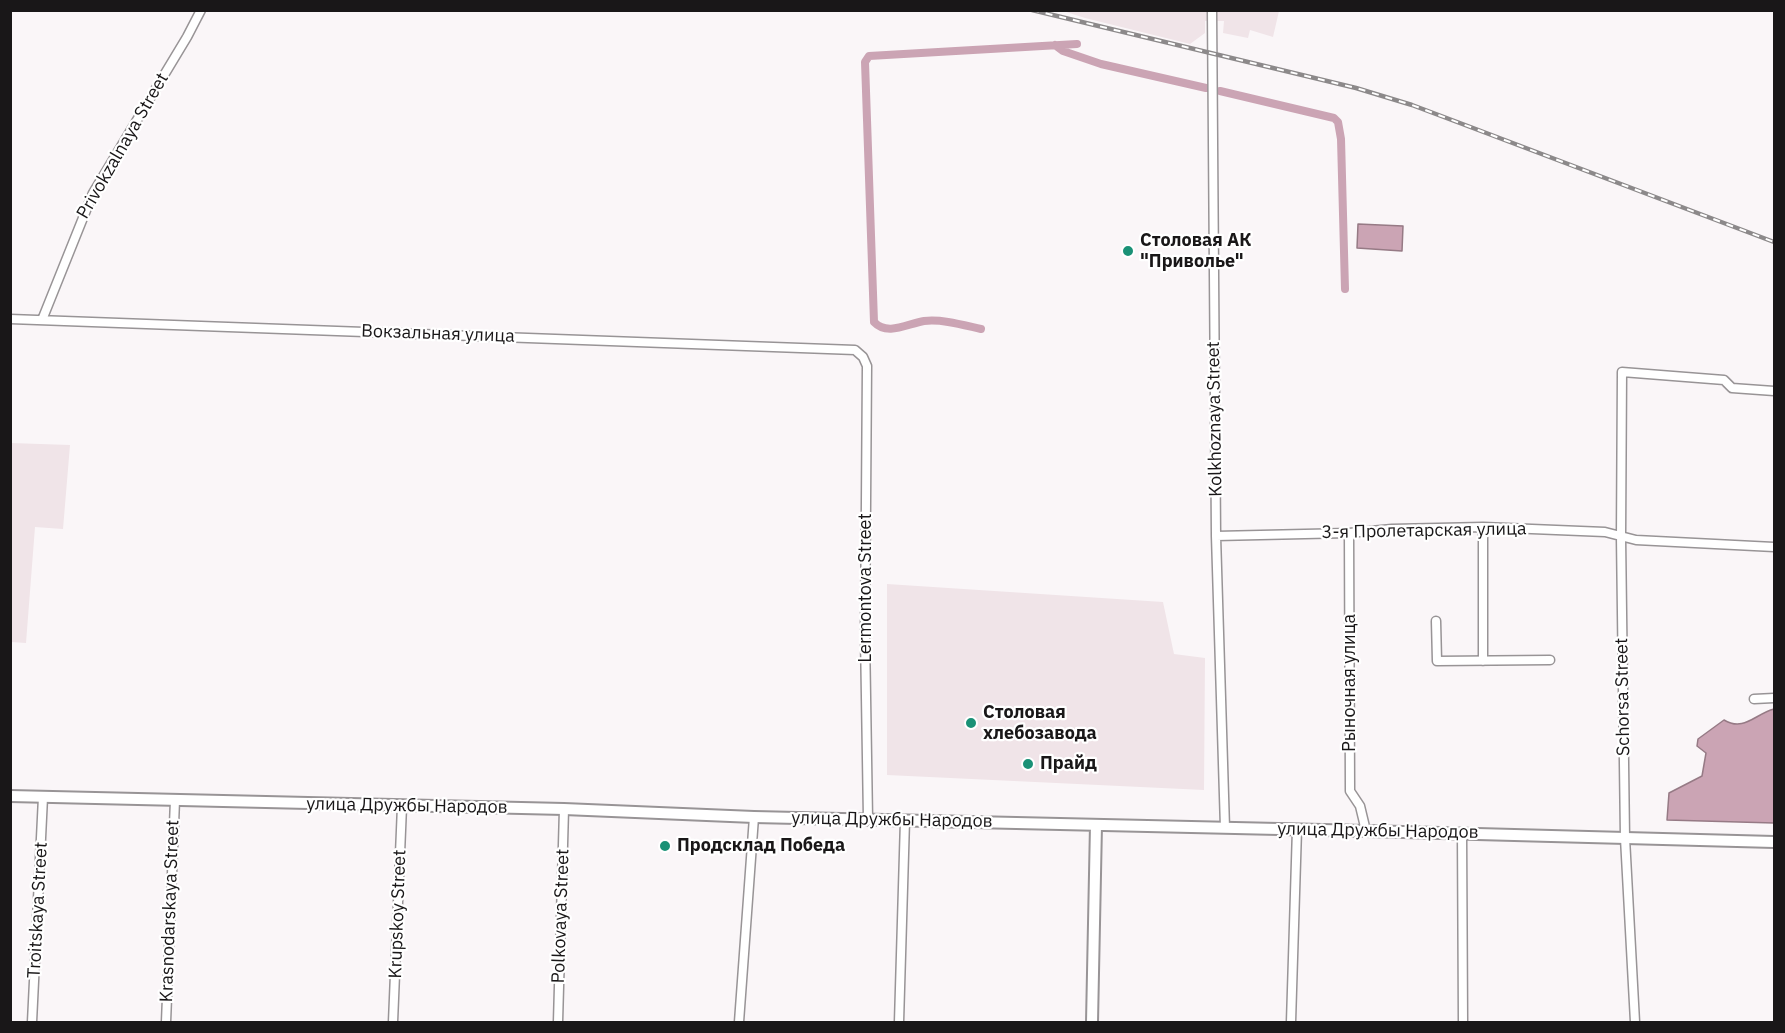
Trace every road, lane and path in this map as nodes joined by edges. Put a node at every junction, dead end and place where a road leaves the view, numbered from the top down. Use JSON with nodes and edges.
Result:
{"nodes":[{"id":1,"x":201,"y":10,"type":"edge"},
{"id":2,"x":1212,"y":10,"type":"edge"},
{"id":3,"x":10,"y":319,"type":"edge"},
{"id":4,"x":42,"y":320,"type":"junction"},
{"id":5,"x":863,"y":357,"type":"joint"},
{"id":6,"x":1774,"y":391,"type":"edge"},
{"id":7,"x":1483,"y":526,"type":"junction"},
{"id":8,"x":1349,"y":533,"type":"junction"},
{"id":9,"x":1216,"y":536,"type":"junction"},
{"id":10,"x":1621,"y":537,"type":"junction"},
{"id":11,"x":1774,"y":547,"type":"edge"},
{"id":12,"x":1436,"y":621,"type":"dead end"},
{"id":13,"x":1550,"y":660,"type":"dead end"},
{"id":14,"x":1483,"y":661,"type":"junction"},
{"id":15,"x":1774,"y":698,"type":"edge"},
{"id":16,"x":1754,"y":699,"type":"dead end"},
{"id":17,"x":10,"y":796,"type":"edge"},
{"id":18,"x":43,"y":796,"type":"junction"},
{"id":19,"x":175,"y":800,"type":"junction"},
{"id":20,"x":402,"y":806,"type":"junction"},
{"id":21,"x":564,"y":809,"type":"junction"},
{"id":22,"x":754,"y":817,"type":"junction"},
{"id":23,"x":868,"y":819,"type":"junction"},
{"id":24,"x":905,"y":820,"type":"junction"},
{"id":25,"x":1068,"y":824,"type":"junction"},
{"id":26,"x":1096,"y":825,"type":"junction"},
{"id":27,"x":1116,"y":825,"type":"junction"},
{"id":28,"x":1225,"y":828,"type":"junction"},
{"id":29,"x":1297,"y":830,"type":"junction"},
{"id":30,"x":1366,"y":831,"type":"junction"},
{"id":31,"x":1462,"y":833,"type":"junction"},
{"id":32,"x":1625,"y":838,"type":"junction"},
{"id":33,"x":1774,"y":843,"type":"edge"},
{"id":34,"x":1096,"y":849,"type":"junction"},
{"id":35,"x":32,"y":1023,"type":"edge"},
{"id":36,"x":166,"y":1023,"type":"edge"},
{"id":37,"x":393,"y":1023,"type":"edge"},
{"id":38,"x":558,"y":1023,"type":"edge"},
{"id":39,"x":739,"y":1023,"type":"edge"},
{"id":40,"x":899,"y":1023,"type":"edge"},
{"id":41,"x":1092,"y":1023,"type":"edge"},
{"id":42,"x":1291,"y":1023,"type":"edge"},
{"id":43,"x":1463,"y":1023,"type":"edge"},
{"id":44,"x":1635,"y":1023,"type":"edge"}],
"edges":[{"from":1,"to":4,"type":"street","name":"Privokzalnaya Street"},
{"from":2,"to":9,"type":"street","name":"Kolkhoznaya Street"},
{"from":3,"to":4,"type":"street","name":"Вокзальная улица"},
{"from":4,"to":5,"type":"street","name":"Вокзальная улица"},
{"from":5,"to":23,"type":"street","name":"Lermontova Street"},
{"from":6,"to":10,"type":"street","name":"Schorsa Street"},
{"from":7,"to":8,"type":"street","name":"3-я Пролетарская улица"},
{"from":7,"to":10,"type":"street","name":"3-я Пролетарская улица"},
{"from":7,"to":14,"type":"street"},
{"from":8,"to":9,"type":"street","name":"3-я Пролетарская улица"},
{"from":8,"to":30,"type":"street","name":"Рыночная улица"},
{"from":9,"to":28,"type":"street","name":"Kolkhoznaya Street"},
{"from":10,"to":11,"type":"street","name":"3-я Пролетарская улица"},
{"from":10,"to":32,"type":"street","name":"Schorsa Street"},
{"from":12,"to":14,"type":"street"},
{"from":13,"to":14,"type":"street"},
{"from":15,"to":16,"type":"street"},
{"from":17,"to":18,"type":"street","name":"улица Дружбы Народов"},
{"from":18,"to":19,"type":"street","name":"улица Дружбы Народов"},
{"from":18,"to":35,"type":"street","name":"Troitskaya Street"},
{"from":19,"to":20,"type":"street","name":"улица Дружбы Народов"},
{"from":19,"to":36,"type":"street","name":"Krasnodarskaya Street"},
{"from":20,"to":21,"type":"street","name":"улица Дружбы Народов"},
{"from":20,"to":37,"type":"street","name":"Krupskoy Street"},
{"from":21,"to":22,"type":"street","name":"улица Дружбы Народов"},
{"from":21,"to":38,"type":"street","name":"Polkovaya Street"},
{"from":22,"to":23,"type":"street","name":"улица Дружбы Народов"},
{"from":22,"to":39,"type":"street"},
{"from":23,"to":24,"type":"street","name":"улица Дружбы Народов"},
{"from":24,"to":25,"type":"street","name":"улица Дружбы Народов"},
{"from":24,"to":40,"type":"street"},
{"from":25,"to":26,"type":"street","name":"улица Дружбы Народов"},
{"from":25,"to":34,"type":"street"},
{"from":26,"to":27,"type":"street","name":"улица Дружбы Народов"},
{"from":26,"to":34,"type":"street"},
{"from":27,"to":28,"type":"street","name":"улица Дружбы Народов"},
{"from":27,"to":34,"type":"street"},
{"from":28,"to":29,"type":"street","name":"улица Дружбы Народов"},
{"from":29,"to":30,"type":"street","name":"улица Дружбы Народов"},
{"from":29,"to":42,"type":"street"},
{"from":30,"to":31,"type":"street","name":"улица Дружбы Народов"},
{"from":31,"to":32,"type":"street","name":"улица Дружбы Народов"},
{"from":31,"to":43,"type":"street"},
{"from":32,"to":33,"type":"street","name":"улица Дружбы Народов"},
{"from":32,"to":44,"type":"street","name":"Schorsa Street"},
{"from":34,"to":41,"type":"street"}]}
